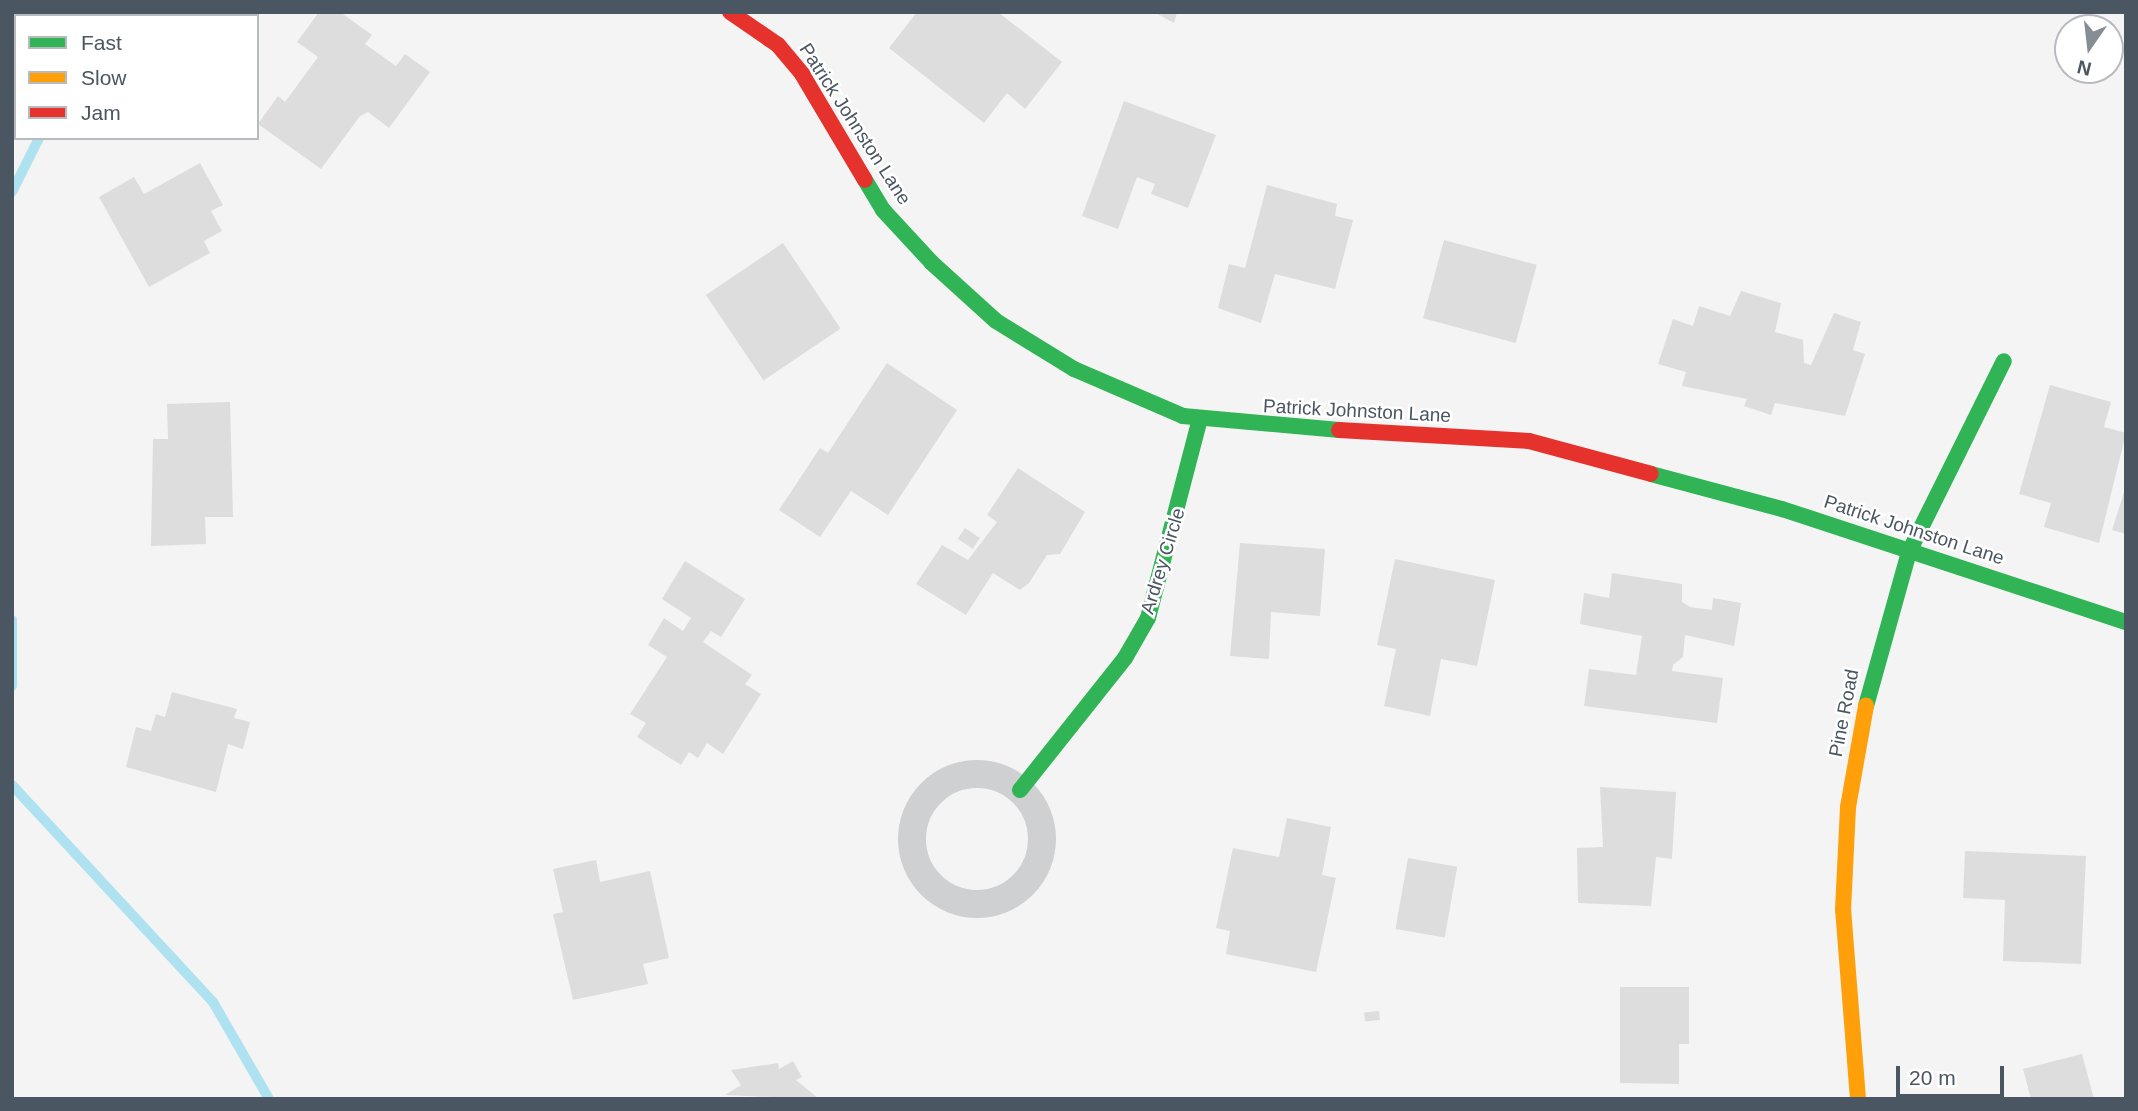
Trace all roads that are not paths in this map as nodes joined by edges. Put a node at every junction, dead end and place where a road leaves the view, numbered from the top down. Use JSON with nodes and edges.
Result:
{"nodes":[{"id":1,"x":730,"y":12,"type":"edge"},
{"id":2,"x":2004,"y":361,"type":"dead end"},
{"id":3,"x":1200,"y":419,"type":"junction"},
{"id":4,"x":1909,"y":552,"type":"junction"},
{"id":5,"x":2126,"y":622,"type":"edge"},
{"id":6,"x":1020,"y":790,"type":"junction"},
{"id":7,"x":1858,"y":1099,"type":"edge"}],
"edges":[{"from":1,"to":3,"type":"street","name":"Patrick Johnston Lane"},
{"from":2,"to":4,"type":"street","name":"Pine Road"},
{"from":3,"to":4,"type":"street","name":"Patrick Johnston Lane"},
{"from":3,"to":6,"type":"street","name":"Ardrey Circle"},
{"from":4,"to":5,"type":"street","name":"Patrick Johnston Lane"},
{"from":4,"to":7,"type":"street","name":"Pine Road"},
{"from":6,"to":6,"type":"street"}]}
